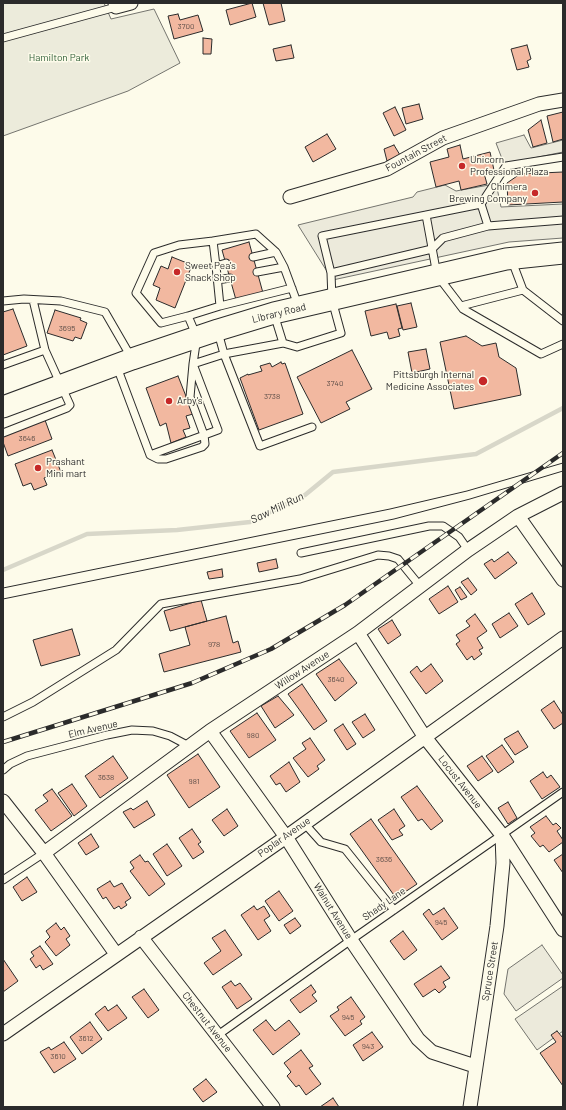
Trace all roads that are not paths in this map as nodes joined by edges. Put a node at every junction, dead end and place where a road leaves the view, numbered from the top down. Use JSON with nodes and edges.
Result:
{"nodes":[{"id":1,"x":131,"y":3,"type":"edge"},
{"id":2,"x":115,"y":5,"type":"edge"},
{"id":3,"x":3,"y":38,"type":"edge"},
{"id":4,"x":563,"y":100,"type":"edge"},
{"id":5,"x":563,"y":157,"type":"edge"},
{"id":6,"x":290,"y":197,"type":"dead end"},
{"id":7,"x":481,"y":204,"type":"junction"},
{"id":8,"x":426,"y":215,"type":"junction"},
{"id":9,"x":563,"y":220,"type":"edge"},
{"id":10,"x":488,"y":226,"type":"junction"},
{"id":11,"x":213,"y":241,"type":"junction"},
{"id":12,"x":432,"y":249,"type":"junction"},
{"id":13,"x":276,"y":252,"type":"junction"},
{"id":14,"x":563,"y":253,"type":"edge"},
{"id":15,"x":253,"y":257,"type":"dead end"},
{"id":16,"x":511,"y":258,"type":"junction"},
{"id":17,"x":226,"y":263,"type":"dead end"},
{"id":18,"x":216,"y":266,"type":"junction"},
{"id":19,"x":284,"y":267,"type":"junction"},
{"id":20,"x":257,"y":272,"type":"dead end"},
{"id":21,"x":332,"y":273,"type":"junction"},
{"id":22,"x":437,"y":275,"type":"junction"},
{"id":23,"x":230,"y":278,"type":"dead end"},
{"id":24,"x":217,"y":280,"type":"junction"},
{"id":25,"x":292,"y":288,"type":"junction"},
{"id":26,"x":523,"y":290,"type":"junction"},
{"id":27,"x":33,"y":300,"type":"junction"},
{"id":28,"x":332,"y":300,"type":"junction"},
{"id":29,"x":3,"y":301,"type":"edge"},
{"id":30,"x":220,"y":306,"type":"junction"},
{"id":31,"x":461,"y":306,"type":"junction"},
{"id":32,"x":299,"y":308,"type":"junction"},
{"id":33,"x":274,"y":313,"type":"junction"},
{"id":34,"x":188,"y":316,"type":"junction"},
{"id":35,"x":563,"y":321,"type":"edge"},
{"id":36,"x":218,"y":330,"type":"junction"},
{"id":37,"x":197,"y":337,"type":"junction"},
{"id":38,"x":283,"y":343,"type":"junction"},
{"id":39,"x":563,"y":344,"type":"edge"},
{"id":40,"x":45,"y":350,"type":"junction"},
{"id":41,"x":224,"y":354,"type":"junction"},
{"id":42,"x":124,"y":362,"type":"junction"},
{"id":43,"x":193,"y":364,"type":"junction"},
{"id":44,"x":3,"y":365,"type":"edge"},
{"id":45,"x":62,"y":385,"type":"junction"},
{"id":46,"x":3,"y":407,"type":"edge"},
{"id":47,"x":312,"y":427,"type":"dead end"},
{"id":48,"x":3,"y":433,"type":"edge"},
{"id":49,"x":204,"y":435,"type":"junction"},
{"id":50,"x":150,"y":455,"type":"junction"},
{"id":51,"x":563,"y":493,"type":"edge"},
{"id":52,"x":518,"y":516,"type":"junction"},
{"id":53,"x":468,"y":550,"type":"junction"},
{"id":54,"x":301,"y":552,"type":"dead end"},
{"id":55,"x":563,"y":580,"type":"edge"},
{"id":56,"x":420,"y":586,"type":"junction"},
{"id":57,"x":358,"y":633,"type":"junction"},
{"id":58,"x":563,"y":638,"type":"edge"},
{"id":59,"x":3,"y":717,"type":"edge"},
{"id":60,"x":210,"y":731,"type":"junction"},
{"id":61,"x":424,"y":736,"type":"junction"},
{"id":62,"x":189,"y":746,"type":"junction"},
{"id":63,"x":3,"y":770,"type":"edge"},
{"id":64,"x":563,"y":792,"type":"edge"},
{"id":65,"x":3,"y":801,"type":"edge"},
{"id":66,"x":304,"y":824,"type":"junction"},
{"id":67,"x":502,"y":835,"type":"junction"},
{"id":68,"x":286,"y":837,"type":"junction"},
{"id":69,"x":44,"y":853,"type":"junction"},
{"id":70,"x":3,"y":880,"type":"edge"},
{"id":71,"x":394,"y":910,"type":"junction"},
{"id":72,"x":563,"y":930,"type":"edge"},
{"id":73,"x":141,"y":937,"type":"junction"},
{"id":74,"x":351,"y":940,"type":"junction"},
{"id":75,"x":116,"y":954,"type":"junction"},
{"id":76,"x":3,"y":1034,"type":"edge"},
{"id":77,"x":218,"y":1035,"type":"junction"},
{"id":78,"x":475,"y":1066,"type":"junction"},
{"id":79,"x":272,"y":1107,"type":"edge"},
{"id":80,"x":470,"y":1107,"type":"edge"}],
"edges":[{"from":1,"to":2,"type":"street"},
{"from":2,"to":3,"type":"lane"},
{"from":4,"to":6,"type":"street","name":"Fountain Street"},
{"from":5,"to":7,"type":"lane"},
{"from":7,"to":8,"type":"lane"},
{"from":7,"to":10,"type":"lane"},
{"from":8,"to":12,"type":"lane"},
{"from":8,"to":21,"type":"lane"},
{"from":9,"to":10,"type":"lane"},
{"from":10,"to":12,"type":"lane"},
{"from":11,"to":13,"type":"lane"},
{"from":11,"to":18,"type":"lane"},
{"from":11,"to":34,"type":"lane"},
{"from":12,"to":21,"type":"lane"},
{"from":12,"to":22,"type":"lane"},
{"from":13,"to":15,"type":"lane"},
{"from":13,"to":19,"type":"lane"},
{"from":14,"to":16,"type":"main road","name":"Library Road"},
{"from":16,"to":22,"type":"main road","name":"Library Road"},
{"from":16,"to":26,"type":"lane"},
{"from":17,"to":18,"type":"lane"},
{"from":18,"to":24,"type":"lane"},
{"from":19,"to":20,"type":"lane"},
{"from":19,"to":25,"type":"lane"},
{"from":21,"to":28,"type":"lane"},
{"from":22,"to":28,"type":"main road","name":"Library Road"},
{"from":22,"to":31,"type":"lane"},
{"from":23,"to":24,"type":"lane"},
{"from":24,"to":30,"type":"lane"},
{"from":25,"to":30,"type":"lane"},
{"from":25,"to":32,"type":"lane"},
{"from":26,"to":31,"type":"lane"},
{"from":26,"to":35,"type":"lane"},
{"from":27,"to":29,"type":"lane"},
{"from":27,"to":40,"type":"lane"},
{"from":27,"to":42,"type":"lane"},
{"from":28,"to":32,"type":"main road","name":"Library Road"},
{"from":28,"to":38,"type":"lane"},
{"from":30,"to":34,"type":"lane"},
{"from":31,"to":39,"type":"lane"},
{"from":32,"to":33,"type":"main road","name":"Library Road"},
{"from":33,"to":36,"type":"main road","name":"Library Road"},
{"from":33,"to":38,"type":"lane"},
{"from":34,"to":37,"type":"lane"},
{"from":36,"to":37,"type":"main road","name":"Library Road"},
{"from":36,"to":41,"type":"lane"},
{"from":37,"to":42,"type":"main road","name":"Library Road"},
{"from":37,"to":43,"type":"lane"},
{"from":38,"to":41,"type":"lane"},
{"from":40,"to":44,"type":"lane"},
{"from":40,"to":45,"type":"lane"},
{"from":41,"to":43,"type":"lane"},
{"from":41,"to":47,"type":"lane"},
{"from":42,"to":45,"type":"main road","name":"Library Road"},
{"from":42,"to":50,"type":"lane"},
{"from":43,"to":49,"type":"lane"},
{"from":43,"to":49,"type":"lane"},
{"from":45,"to":46,"type":"main road","name":"Library Road"},
{"from":45,"to":48,"type":"lane"},
{"from":49,"to":50,"type":"lane"},
{"from":49,"to":50,"type":"lane"},
{"from":51,"to":52,"type":"street","name":"Willow Avenue"},
{"from":52,"to":53,"type":"street","name":"Willow Avenue"},
{"from":52,"to":55,"type":"street"},
{"from":53,"to":54,"type":"lane"},
{"from":53,"to":56,"type":"street","name":"Willow Avenue"},
{"from":56,"to":57,"type":"street","name":"Willow Avenue"},
{"from":56,"to":59,"type":"lane"},
{"from":57,"to":60,"type":"street","name":"Willow Avenue"},
{"from":57,"to":61,"type":"street","name":"Locust Avenue"},
{"from":58,"to":61,"type":"street","name":"Poplar Avenue"},
{"from":60,"to":62,"type":"street","name":"Willow Avenue"},
{"from":60,"to":68,"type":"street","name":"Walnut Avenue"},
{"from":61,"to":66,"type":"street","name":"Poplar Avenue"},
{"from":61,"to":67,"type":"street","name":"Locust Avenue"},
{"from":62,"to":63,"type":"lane","name":"Elm Avenue"},
{"from":62,"to":69,"type":"street","name":"Willow Avenue"},
{"from":64,"to":67,"type":"lane","name":"Shady Lane"},
{"from":65,"to":69,"type":"street"},
{"from":66,"to":68,"type":"street","name":"Poplar Avenue"},
{"from":66,"to":71,"type":"lane"},
{"from":67,"to":71,"type":"lane","name":"Shady Lane"},
{"from":67,"to":72,"type":"street","name":"Locust Avenue"},
{"from":67,"to":78,"type":"street","name":"Spruce Street"},
{"from":68,"to":73,"type":"street","name":"Poplar Avenue"},
{"from":68,"to":74,"type":"street","name":"Walnut Avenue"},
{"from":69,"to":70,"type":"lane"},
{"from":69,"to":75,"type":"street"},
{"from":71,"to":74,"type":"lane","name":"Shady Lane"},
{"from":73,"to":75,"type":"street","name":"Poplar Avenue"},
{"from":73,"to":77,"type":"street","name":"Chestnut Avenue"},
{"from":74,"to":77,"type":"lane","name":"Shady Lane"},
{"from":74,"to":78,"type":"street","name":"Walnut Avenue"},
{"from":75,"to":76,"type":"street","name":"Poplar Avenue"},
{"from":77,"to":79,"type":"street","name":"Chestnut Avenue"},
{"from":78,"to":80,"type":"street","name":"Spruce Street"}]}
